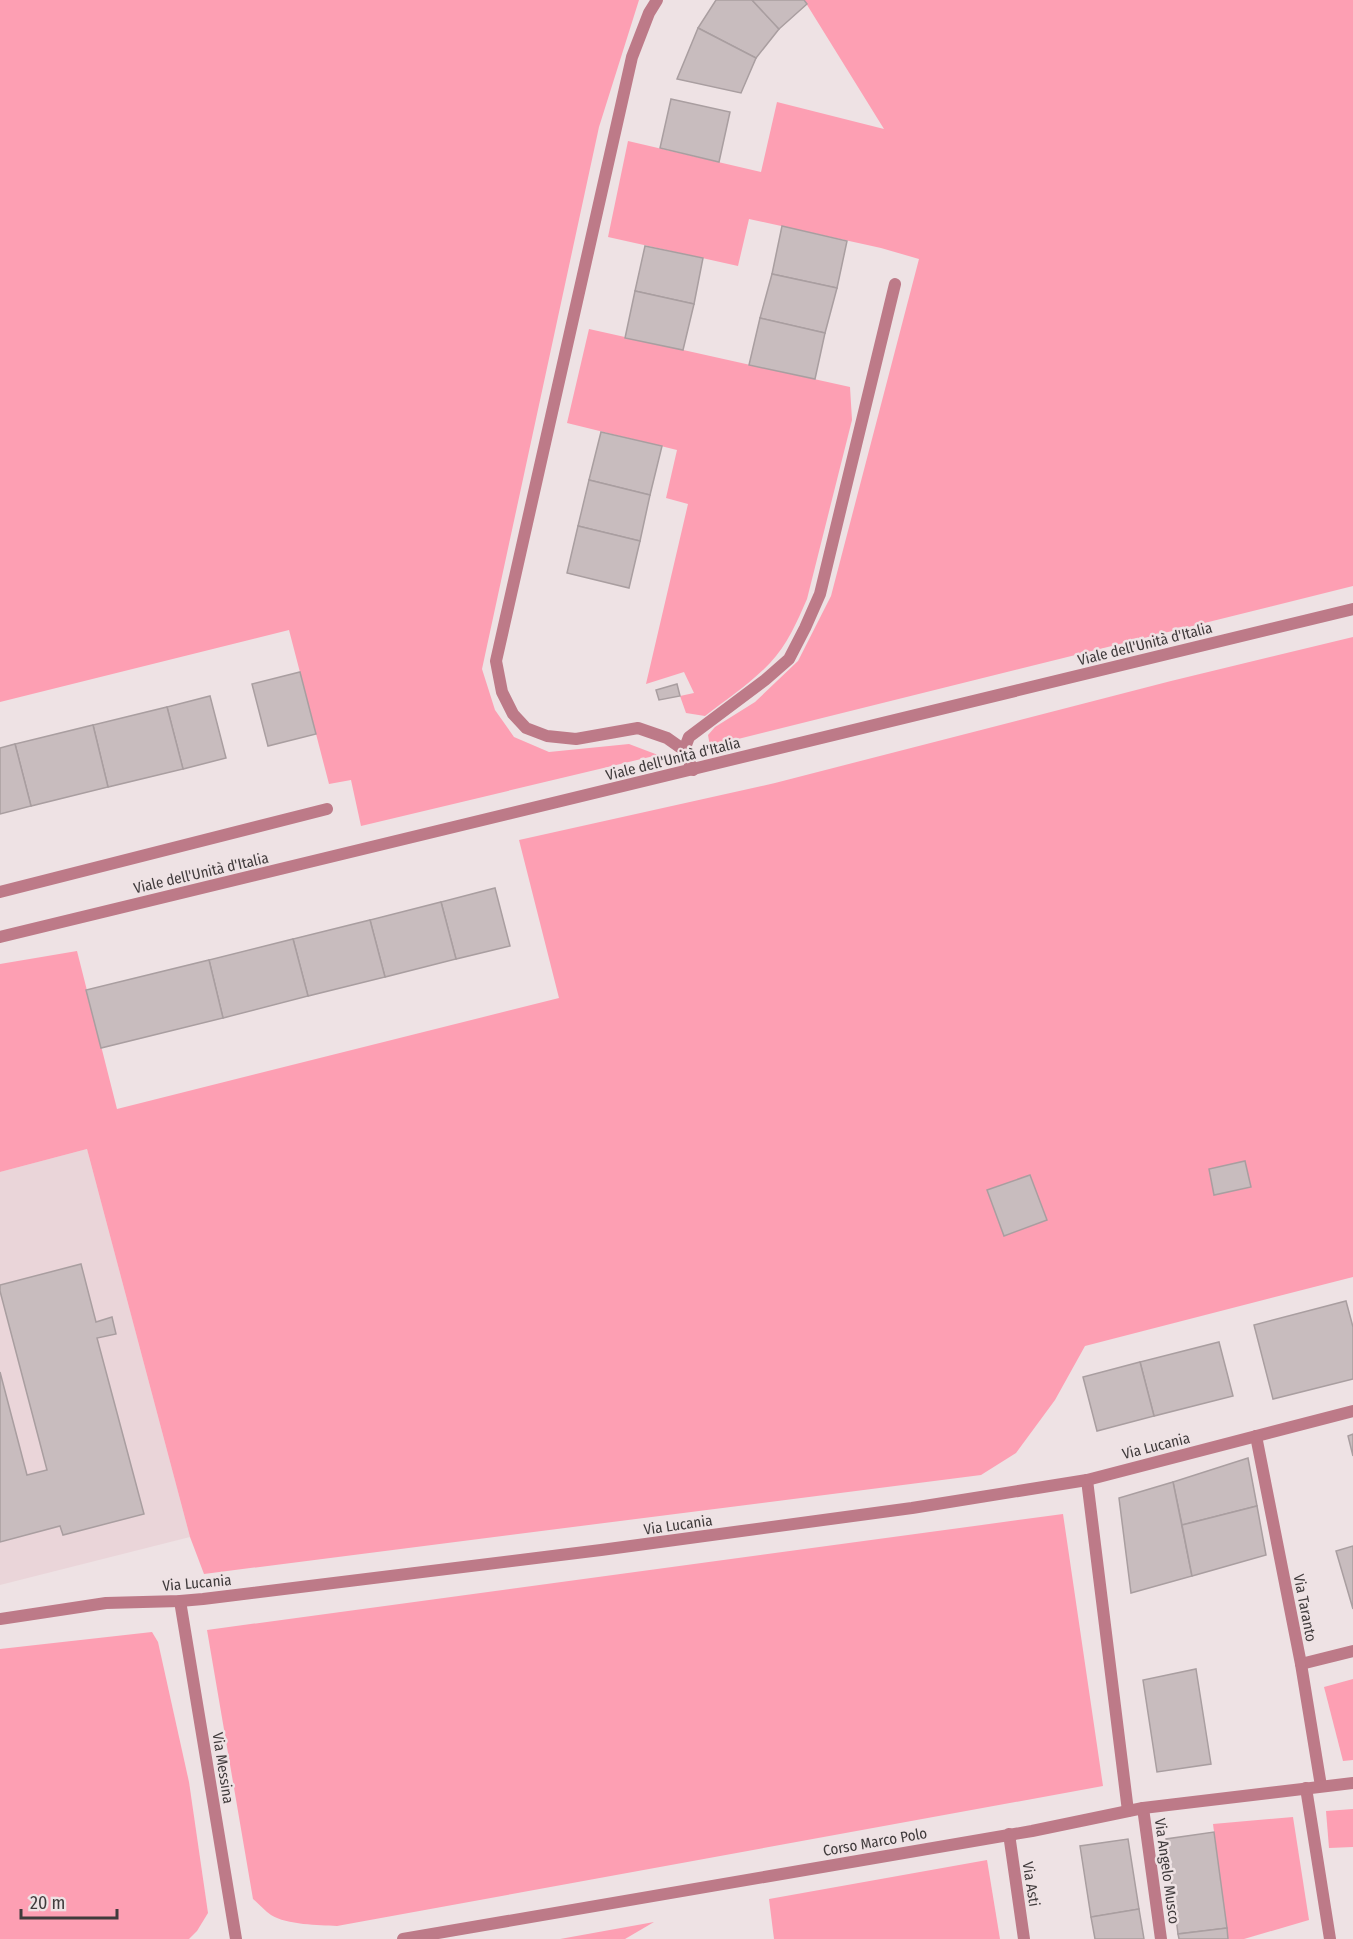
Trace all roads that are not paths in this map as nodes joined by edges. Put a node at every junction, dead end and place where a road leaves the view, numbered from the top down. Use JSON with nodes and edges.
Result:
{"nodes":[{"id":1,"x":657,"y":0,"type":"edge"},
{"id":2,"x":895,"y":284,"type":"dead end"},
{"id":3,"x":1353,"y":609,"type":"edge"},
{"id":4,"x":684,"y":750,"type":"junction"},
{"id":5,"x":693,"y":770,"type":"junction"},
{"id":6,"x":327,"y":809,"type":"dead end"},
{"id":7,"x":0,"y":892,"type":"edge"},
{"id":8,"x":0,"y":937,"type":"edge"},
{"id":9,"x":1353,"y":1411,"type":"edge"},
{"id":10,"x":1256,"y":1436,"type":"junction"},
{"id":11,"x":1087,"y":1480,"type":"junction"},
{"id":12,"x":180,"y":1601,"type":"junction"},
{"id":13,"x":0,"y":1619,"type":"edge"},
{"id":14,"x":1353,"y":1651,"type":"edge"},
{"id":15,"x":1301,"y":1664,"type":"junction"},
{"id":16,"x":1353,"y":1784,"type":"edge"},
{"id":17,"x":1321,"y":1786,"type":"junction"},
{"id":18,"x":1306,"y":1788,"type":"junction"},
{"id":19,"x":1143,"y":1808,"type":"junction"},
{"id":20,"x":1128,"y":1811,"type":"junction"},
{"id":21,"x":1009,"y":1834,"type":"junction"},
{"id":22,"x":236,"y":1939,"type":"edge"},
{"id":23,"x":403,"y":1939,"type":"edge"},
{"id":24,"x":1024,"y":1939,"type":"edge"},
{"id":25,"x":1161,"y":1939,"type":"edge"},
{"id":26,"x":1330,"y":1939,"type":"edge"}],
"edges":[{"from":1,"to":4,"type":"street"},
{"from":2,"to":4,"type":"street"},
{"from":3,"to":5,"type":"street","name":"Viale dell'Unità d'Italia"},
{"from":4,"to":5,"type":"street"},
{"from":5,"to":8,"type":"street","name":"Viale dell'Unità d'Italia"},
{"from":6,"to":7,"type":"street"},
{"from":9,"to":10,"type":"street","name":"Via Lucania"},
{"from":10,"to":11,"type":"street","name":"Via Lucania"},
{"from":10,"to":15,"type":"street","name":"Via Taranto"},
{"from":11,"to":12,"type":"street","name":"Via Lucania"},
{"from":11,"to":20,"type":"street"},
{"from":12,"to":13,"type":"street","name":"Via Lucania"},
{"from":12,"to":22,"type":"street","name":"Via Messina"},
{"from":14,"to":15,"type":"street"},
{"from":15,"to":17,"type":"street","name":"Via Taranto"},
{"from":16,"to":17,"type":"street","name":"Corso Marco Polo"},
{"from":17,"to":18,"type":"street","name":"Corso Marco Polo"},
{"from":18,"to":19,"type":"street","name":"Corso Marco Polo"},
{"from":18,"to":26,"type":"street"},
{"from":19,"to":20,"type":"street","name":"Corso Marco Polo"},
{"from":19,"to":25,"type":"street","name":"Via Angelo Musco"},
{"from":20,"to":21,"type":"street","name":"Corso Marco Polo"},
{"from":21,"to":23,"type":"street","name":"Corso Marco Polo"},
{"from":21,"to":24,"type":"street","name":"Via Asti"}]}
